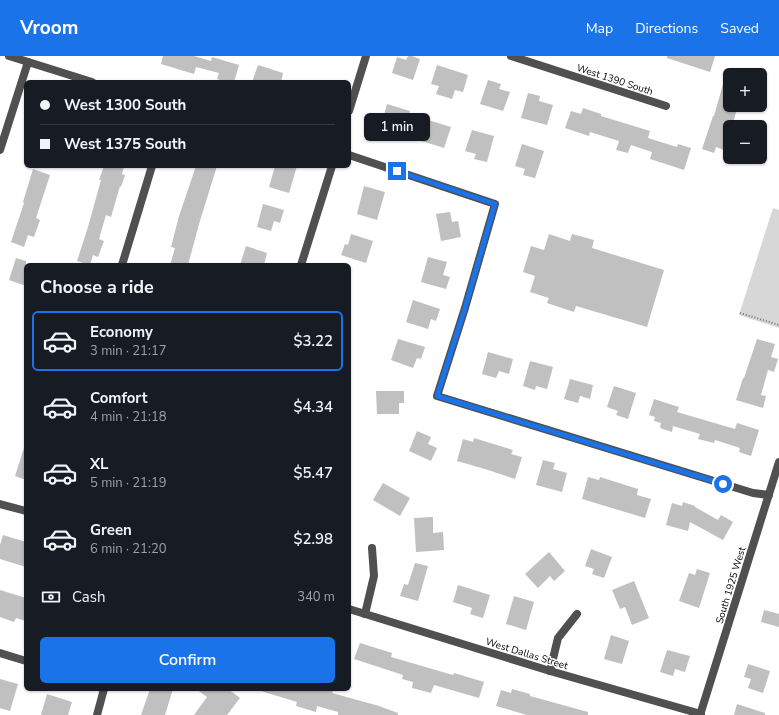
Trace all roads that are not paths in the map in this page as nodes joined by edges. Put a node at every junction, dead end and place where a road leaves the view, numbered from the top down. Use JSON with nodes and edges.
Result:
{"nodes":[{"id":1,"x":9,"y":56,"type":"edge"},
{"id":2,"x":366,"y":56,"type":"edge"},
{"id":3,"x":511,"y":56,"type":"edge"},
{"id":4,"x":28,"y":62,"type":"junction"},
{"id":5,"x":86,"y":80,"type":"edge"},
{"id":6,"x":351,"y":105,"type":"edge"},
{"id":7,"x":666,"y":106,"type":"dead end"},
{"id":8,"x":0,"y":150,"type":"edge"},
{"id":9,"x":351,"y":156,"type":"edge"},
{"id":10,"x":151,"y":168,"type":"edge"},
{"id":11,"x":331,"y":168,"type":"edge"},
{"id":12,"x":123,"y":263,"type":"edge"},
{"id":13,"x":302,"y":263,"type":"edge"},
{"id":14,"x":779,"y":462,"type":"edge"},
{"id":15,"x":768,"y":495,"type":"junction"},
{"id":16,"x":0,"y":504,"type":"edge"},
{"id":17,"x":24,"y":510,"type":"edge"},
{"id":18,"x":372,"y":548,"type":"dead end"},
{"id":19,"x":351,"y":610,"type":"edge"},
{"id":20,"x":365,"y":614,"type":"junction"},
{"id":21,"x":577,"y":614,"type":"dead end"},
{"id":22,"x":0,"y":653,"type":"edge"},
{"id":23,"x":24,"y":660,"type":"edge"},
{"id":24,"x":550,"y":671,"type":"junction"},
{"id":25,"x":103,"y":691,"type":"edge"},
{"id":26,"x":97,"y":715,"type":"edge"},
{"id":27,"x":700,"y":715,"type":"edge"}],
"edges":[{"from":1,"to":4,"type":"street"},
{"from":2,"to":6,"type":"street"},
{"from":3,"to":7,"type":"street","name":"West 1390 South"},
{"from":4,"to":5,"type":"street"},
{"from":4,"to":8,"type":"street"},
{"from":9,"to":15,"type":"street"},
{"from":10,"to":12,"type":"street"},
{"from":11,"to":13,"type":"street"},
{"from":14,"to":15,"type":"street","name":"South 1925 West"},
{"from":15,"to":27,"type":"street","name":"South 1925 West"},
{"from":16,"to":17,"type":"street"},
{"from":18,"to":20,"type":"street"},
{"from":19,"to":20,"type":"street","name":"West Dallas Street"},
{"from":20,"to":24,"type":"street","name":"West Dallas Street"},
{"from":21,"to":24,"type":"street"},
{"from":22,"to":23,"type":"street"},
{"from":24,"to":27,"type":"street","name":"West Dallas Street"},
{"from":25,"to":26,"type":"street"}]}
